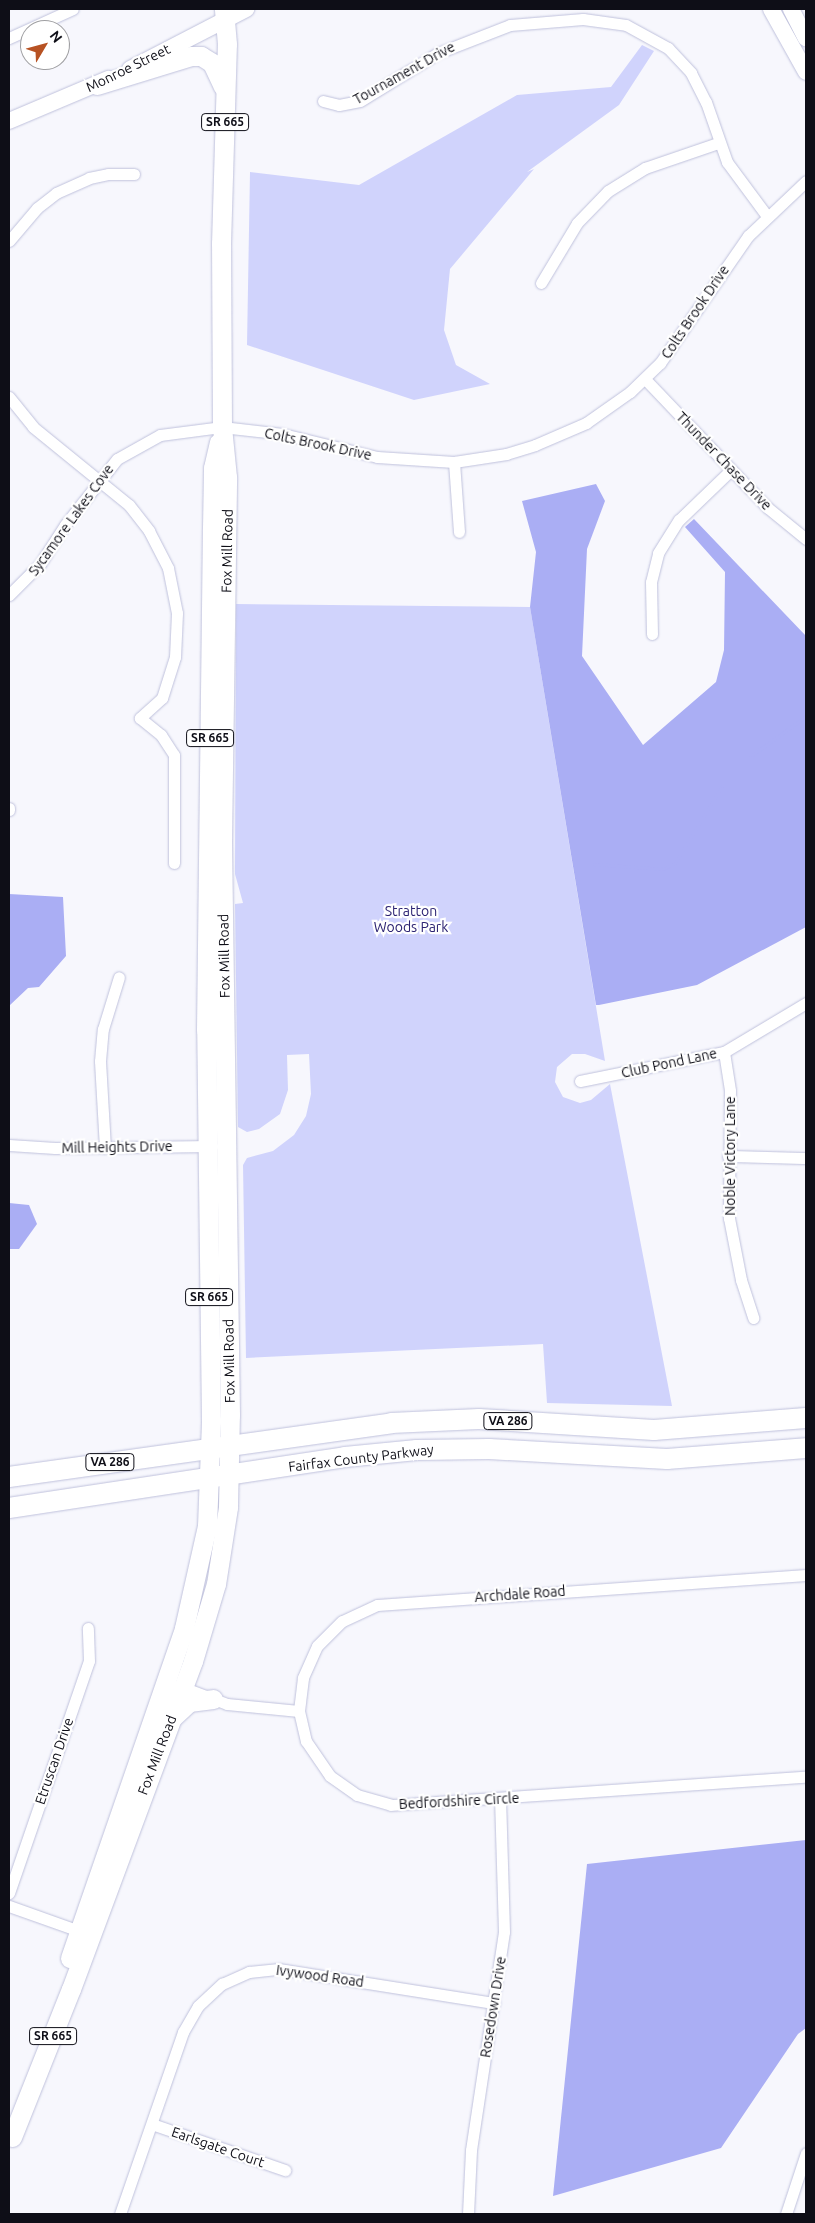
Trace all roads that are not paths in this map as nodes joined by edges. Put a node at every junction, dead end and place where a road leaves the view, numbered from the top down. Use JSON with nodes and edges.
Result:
{"nodes":[{"id":1,"x":73,"y":9,"type":"edge"},
{"id":2,"x":246,"y":9,"type":"edge"},
{"id":3,"x":771,"y":9,"type":"edge"},
{"id":4,"x":791,"y":9,"type":"edge"},
{"id":5,"x":226,"y":12,"type":"edge"},
{"id":6,"x":9,"y":38,"type":"edge"},
{"id":7,"x":806,"y":38,"type":"edge"},
{"id":8,"x":806,"y":72,"type":"edge"},
{"id":9,"x":97,"y":84,"type":"junction"},
{"id":10,"x":225,"y":96,"type":"junction"},
{"id":11,"x":323,"y":101,"type":"dead end"},
{"id":12,"x":9,"y":121,"type":"edge"},
{"id":13,"x":718,"y":143,"type":"junction"},
{"id":14,"x":134,"y":174,"type":"dead end"},
{"id":15,"x":806,"y":181,"type":"edge"},
{"id":16,"x":767,"y":216,"type":"junction"},
{"id":17,"x":9,"y":241,"type":"edge"},
{"id":18,"x":541,"y":283,"type":"dead end"},
{"id":19,"x":645,"y":378,"type":"junction"},
{"id":20,"x":9,"y":397,"type":"edge"},
{"id":21,"x":222,"y":427,"type":"junction"},
{"id":22,"x":454,"y":462,"type":"junction"},
{"id":23,"x":731,"y":470,"type":"junction"},
{"id":24,"x":100,"y":479,"type":"junction"},
{"id":25,"x":459,"y":532,"type":"dead end"},
{"id":26,"x":806,"y":539,"type":"edge"},
{"id":27,"x":9,"y":595,"type":"edge"},
{"id":28,"x":652,"y":634,"type":"dead end"},
{"id":29,"x":174,"y":863,"type":"dead end"},
{"id":30,"x":119,"y":977,"type":"dead end"},
{"id":31,"x":806,"y":1003,"type":"edge"},
{"id":32,"x":724,"y":1052,"type":"junction"},
{"id":33,"x":580,"y":1081,"type":"dead end"},
{"id":34,"x":9,"y":1145,"type":"edge"},
{"id":35,"x":207,"y":1146,"type":"junction"},
{"id":36,"x":226,"y":1146,"type":"junction"},
{"id":37,"x":105,"y":1148,"type":"junction"},
{"id":38,"x":728,"y":1156,"type":"junction"},
{"id":39,"x":806,"y":1158,"type":"edge"},
{"id":40,"x":753,"y":1318,"type":"dead end"},
{"id":41,"x":806,"y":1418,"type":"edge"},
{"id":42,"x":220,"y":1447,"type":"junction"},
{"id":43,"x":806,"y":1448,"type":"edge"},
{"id":44,"x":9,"y":1477,"type":"edge"},
{"id":45,"x":220,"y":1477,"type":"junction"},
{"id":46,"x":9,"y":1508,"type":"edge"},
{"id":47,"x":806,"y":1575,"type":"edge"},
{"id":48,"x":88,"y":1628,"type":"dead end"},
{"id":49,"x":165,"y":1680,"type":"junction"},
{"id":50,"x":183,"y":1687,"type":"junction"},
{"id":51,"x":213,"y":1699,"type":"junction"},
{"id":52,"x":299,"y":1711,"type":"junction"},
{"id":53,"x":171,"y":1720,"type":"junction"},
{"id":54,"x":806,"y":1777,"type":"edge"},
{"id":55,"x":500,"y":1799,"type":"junction"},
{"id":56,"x":9,"y":1893,"type":"edge"},
{"id":57,"x":9,"y":1906,"type":"edge"},
{"id":58,"x":84,"y":1932,"type":"junction"},
{"id":59,"x":494,"y":2003,"type":"junction"},
{"id":60,"x":152,"y":2124,"type":"junction"},
{"id":61,"x":10,"y":2141,"type":"edge"},
{"id":62,"x":806,"y":2153,"type":"edge"},
{"id":63,"x":285,"y":2170,"type":"dead end"},
{"id":64,"x":120,"y":2214,"type":"edge"},
{"id":65,"x":468,"y":2214,"type":"edge"},
{"id":66,"x":786,"y":2214,"type":"edge"}],
"edges":[{"from":1,"to":6,"type":"street"},
{"from":2,"to":5,"type":"main road","name":"Monroe Street"},
{"from":3,"to":8,"type":"main road"},
{"from":4,"to":7,"type":"main road"},
{"from":5,"to":9,"type":"main road","name":"Monroe Street"},
{"from":5,"to":10,"type":"main road","name":"Fox Mill Road","number":"SR 665"},
{"from":9,"to":10,"type":"main road"},
{"from":9,"to":12,"type":"main road","name":"Monroe Street"},
{"from":10,"to":21,"type":"main road","name":"Fox Mill Road","number":"SR 665"},
{"from":11,"to":13,"type":"street","name":"Tournament Drive"},
{"from":13,"to":16,"type":"street","name":"Tournament Drive"},
{"from":13,"to":18,"type":"street"},
{"from":14,"to":17,"type":"street"},
{"from":15,"to":16,"type":"street","name":"Colts Brook Drive"},
{"from":16,"to":19,"type":"street","name":"Colts Brook Drive"},
{"from":19,"to":22,"type":"street","name":"Colts Brook Drive"},
{"from":19,"to":23,"type":"street","name":"Thunder Chase Drive"},
{"from":20,"to":24,"type":"street"},
{"from":21,"to":22,"type":"street","name":"Colts Brook Drive"},
{"from":21,"to":24,"type":"street","name":"Sycamore Lakes Cove"},
{"from":21,"to":35,"type":"main road","name":"Fox Mill Road","number":"SR 665"},
{"from":21,"to":36,"type":"main road","name":"Fox Mill Road","number":"SR 665"},
{"from":22,"to":25,"type":"street"},
{"from":23,"to":26,"type":"street","name":"Thunder Chase Drive"},
{"from":23,"to":28,"type":"street"},
{"from":24,"to":27,"type":"street","name":"Sycamore Lakes Cove"},
{"from":24,"to":29,"type":"street"},
{"from":30,"to":37,"type":"street"},
{"from":31,"to":32,"type":"street","name":"Club Pond Lane"},
{"from":32,"to":33,"type":"street","name":"Club Pond Lane"},
{"from":32,"to":38,"type":"street","name":"Noble Victory Lane"},
{"from":34,"to":37,"type":"street","name":"Mill Heights Drive"},
{"from":35,"to":36,"type":"street","name":"Mill Heights Drive"},
{"from":35,"to":37,"type":"street","name":"Mill Heights Drive"},
{"from":35,"to":42,"type":"main road","name":"Fox Mill Road","number":"SR 665"},
{"from":36,"to":42,"type":"main road","name":"Fox Mill Road","number":"SR 665"},
{"from":38,"to":39,"type":"street"},
{"from":38,"to":40,"type":"street","name":"Noble Victory Lane"},
{"from":41,"to":42,"type":"highway","name":"Fairfax County Parkway","number":"VA 286"},
{"from":42,"to":44,"type":"highway","name":"Fairfax County Parkway","number":"VA 286"},
{"from":42,"to":45,"type":"main road","name":"Fox Mill Road","number":"SR 665"},
{"from":43,"to":45,"type":"highway","name":"Fairfax County Parkway","number":"VA 286"},
{"from":45,"to":46,"type":"highway","name":"Fairfax County Parkway","number":"VA 286"},
{"from":45,"to":49,"type":"main road","name":"Fox Mill Road","number":"SR 665"},
{"from":45,"to":50,"type":"main road","name":"Fox Mill Road","number":"SR 665"},
{"from":47,"to":52,"type":"street","name":"Archdale Road"},
{"from":48,"to":56,"type":"street","name":"Etruscan Drive"},
{"from":49,"to":50,"type":"street"},
{"from":49,"to":58,"type":"main road","name":"Fox Mill Road","number":"SR 665"},
{"from":50,"to":51,"type":"street"},
{"from":50,"to":53,"type":"main road","name":"Fox Mill Road","number":"SR 665"},
{"from":51,"to":52,"type":"street"},
{"from":51,"to":53,"type":"main road"},
{"from":52,"to":55,"type":"street","name":"Bedfordshire Circle"},
{"from":53,"to":58,"type":"main road","name":"Fox Mill Road","number":"SR 665"},
{"from":54,"to":55,"type":"street","name":"Bedfordshire Circle"},
{"from":55,"to":59,"type":"street","name":"Rosedown Drive"},
{"from":57,"to":58,"type":"street"},
{"from":58,"to":61,"type":"main road","name":"Fox Mill Road","number":"SR 665"},
{"from":59,"to":60,"type":"street","name":"Ivywood Road"},
{"from":59,"to":65,"type":"street","name":"Rosedown Drive"},
{"from":60,"to":63,"type":"street","name":"Earlsgate Court"},
{"from":60,"to":64,"type":"street","name":"Ivywood Road"},
{"from":62,"to":66,"type":"street"}]}
